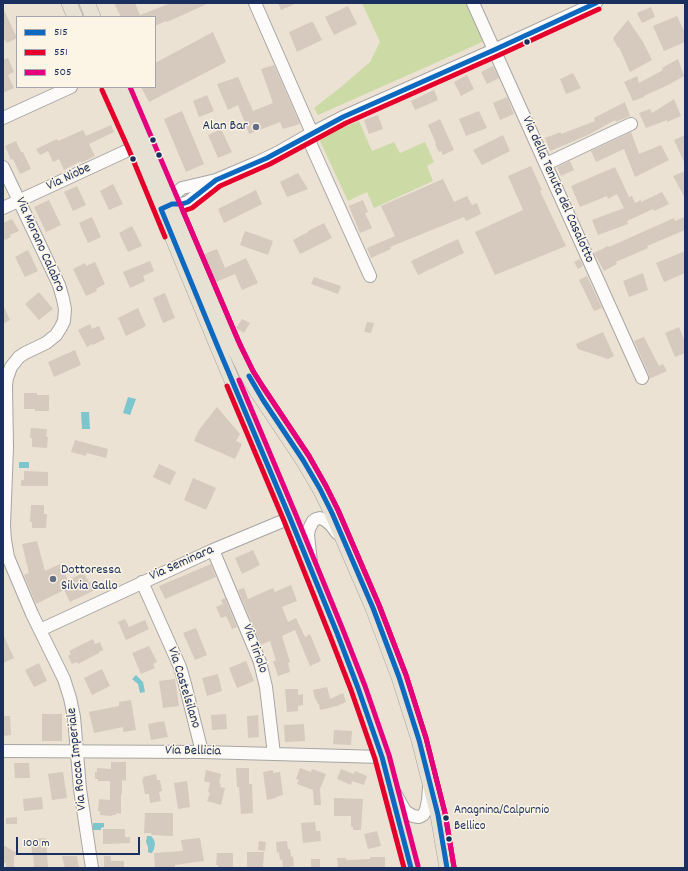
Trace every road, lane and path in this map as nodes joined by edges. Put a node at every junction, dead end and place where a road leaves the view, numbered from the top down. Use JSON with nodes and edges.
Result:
{"nodes":[{"id":1,"x":69,"y":3,"type":"edge"},
{"id":2,"x":87,"y":3,"type":"edge"},
{"id":3,"x":255,"y":3,"type":"edge"},
{"id":4,"x":474,"y":3,"type":"edge"},
{"id":5,"x":596,"y":3,"type":"edge"},
{"id":6,"x":75,"y":16,"type":"edge"},
{"id":7,"x":93,"y":16,"type":"edge"},
{"id":8,"x":494,"y":50,"type":"junction"},
{"id":9,"x":68,"y":88,"type":"edge"},
{"id":10,"x":108,"y":88,"type":"edge"},
{"id":11,"x":122,"y":88,"type":"edge"},
{"id":12,"x":3,"y":118,"type":"edge"},
{"id":13,"x":631,"y":124,"type":"dead end"},
{"id":14,"x":309,"y":135,"type":"junction"},
{"id":15,"x":135,"y":147,"type":"junction"},
{"id":16,"x":546,"y":164,"type":"junction"},
{"id":17,"x":3,"y":168,"type":"edge"},
{"id":18,"x":19,"y":201,"type":"junction"},
{"id":19,"x":166,"y":207,"type":"junction"},
{"id":20,"x":3,"y":208,"type":"edge"},
{"id":21,"x":370,"y":276,"type":"dead end"},
{"id":22,"x":642,"y":378,"type":"dead end"},
{"id":23,"x":4,"y":511,"type":"edge"},
{"id":24,"x":290,"y":518,"type":"junction"},
{"id":25,"x":213,"y":550,"type":"junction"},
{"id":26,"x":359,"y":575,"type":"junction"},
{"id":27,"x":313,"y":576,"type":"junction"},
{"id":28,"x":142,"y":582,"type":"junction"},
{"id":29,"x":40,"y":630,"type":"junction"},
{"id":30,"x":3,"y":751,"type":"edge"},
{"id":31,"x":77,"y":751,"type":"junction"},
{"id":32,"x":202,"y":752,"type":"junction"},
{"id":33,"x":274,"y":754,"type":"junction"},
{"id":34,"x":382,"y":757,"type":"junction"},
{"id":35,"x":429,"y":777,"type":"junction"},
{"id":36,"x":388,"y":780,"type":"junction"},
{"id":37,"x":92,"y":868,"type":"edge"},
{"id":38,"x":412,"y":868,"type":"edge"},
{"id":39,"x":448,"y":868,"type":"edge"}],
"edges":[{"from":1,"to":6,"type":"main road"},
{"from":2,"to":7,"type":"main road"},
{"from":3,"to":14,"type":"street"},
{"from":4,"to":8,"type":"street","name":"Via della Tenuta del Casalotto"},
{"from":5,"to":8,"type":"street"},
{"from":8,"to":14,"type":"street"},
{"from":8,"to":16,"type":"street","name":"Via della Tenuta del Casalotto"},
{"from":9,"to":12,"type":"street"},
{"from":10,"to":15,"type":"main road"},
{"from":11,"to":19,"type":"main road"},
{"from":13,"to":16,"type":"street"},
{"from":14,"to":19,"type":"street"},
{"from":14,"to":21,"type":"street"},
{"from":15,"to":18,"type":"street","name":"Via Niobe"},
{"from":15,"to":19,"type":"main road"},
{"from":16,"to":22,"type":"street","name":"Via della Tenuta del Casalotto"},
{"from":17,"to":18,"type":"street","name":"Via Morano Calabro"},
{"from":18,"to":20,"type":"street","name":"Via Niobe"},
{"from":18,"to":23,"type":"street","name":"Via Morano Calabro"},
{"from":19,"to":24,"type":"main road"},
{"from":19,"to":26,"type":"main road"},
{"from":23,"to":29,"type":"street","name":"Via Rocca Imperiale"},
{"from":24,"to":25,"type":"street","name":"Via Seminara"},
{"from":24,"to":27,"type":"main road"},
{"from":25,"to":28,"type":"street","name":"Via Seminara"},
{"from":25,"to":33,"type":"street","name":"Via Tiriolo"},
{"from":26,"to":27,"type":"street"},
{"from":26,"to":35,"type":"main road"},
{"from":27,"to":34,"type":"main road"},
{"from":28,"to":29,"type":"street","name":"Via Seminara"},
{"from":28,"to":32,"type":"street","name":"Via Castelsilano"},
{"from":29,"to":31,"type":"street","name":"Via Rocca Imperiale"},
{"from":30,"to":31,"type":"street","name":"Via Bellicia"},
{"from":31,"to":32,"type":"street","name":"Via Bellicia"},
{"from":31,"to":37,"type":"street","name":"Via Rocca Imperiale"},
{"from":32,"to":33,"type":"street","name":"Via Bellicia"},
{"from":33,"to":34,"type":"street","name":"Via Bellicia"},
{"from":34,"to":36,"type":"main road"},
{"from":35,"to":36,"type":"street"},
{"from":35,"to":39,"type":"main road"},
{"from":36,"to":38,"type":"main road"}]}
